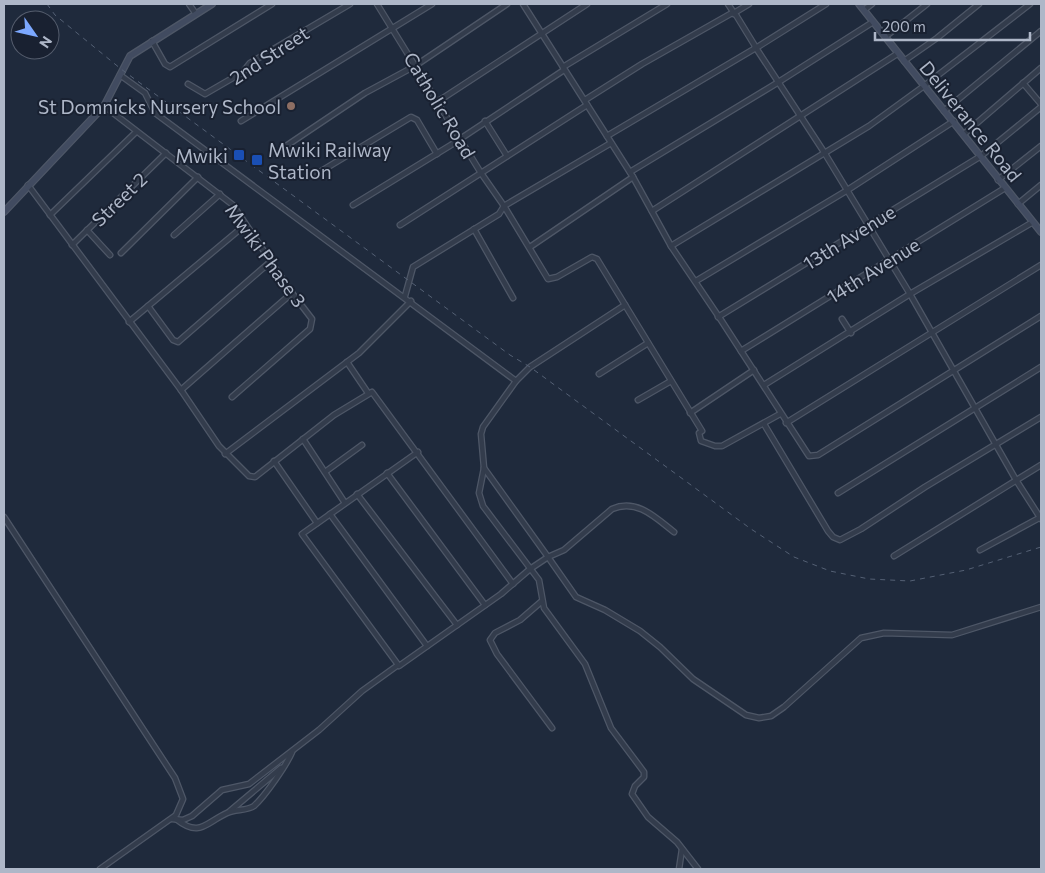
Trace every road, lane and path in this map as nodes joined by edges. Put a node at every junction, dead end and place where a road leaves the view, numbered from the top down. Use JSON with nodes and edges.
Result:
{"nodes":[{"id":1,"x":189,"y":4,"type":"edge"},
{"id":2,"x":212,"y":4,"type":"edge"},
{"id":3,"x":272,"y":4,"type":"edge"},
{"id":4,"x":350,"y":4,"type":"edge"},
{"id":5,"x":377,"y":4,"type":"edge"},
{"id":6,"x":432,"y":4,"type":"edge"},
{"id":7,"x":508,"y":4,"type":"edge"},
{"id":8,"x":523,"y":4,"type":"edge"},
{"id":9,"x":587,"y":4,"type":"edge"},
{"id":10,"x":667,"y":4,"type":"edge"},
{"id":11,"x":728,"y":4,"type":"edge"},
{"id":12,"x":749,"y":4,"type":"edge"},
{"id":13,"x":826,"y":4,"type":"edge"},
{"id":14,"x":859,"y":4,"type":"edge"},
{"id":15,"x":872,"y":4,"type":"edge"},
{"id":16,"x":927,"y":4,"type":"edge"},
{"id":17,"x":979,"y":4,"type":"edge"},
{"id":18,"x":1030,"y":4,"type":"edge"},
{"id":19,"x":864,"y":10,"type":"junction"},
{"id":20,"x":734,"y":13,"type":"junction"},
{"id":21,"x":196,"y":14,"type":"junction"},
{"id":22,"x":873,"y":22,"type":"junction"},
{"id":23,"x":393,"y":28,"type":"junction"},
{"id":24,"x":1041,"y":31,"type":"edge"},
{"id":25,"x":543,"y":32,"type":"junction"},
{"id":26,"x":885,"y":37,"type":"junction"},
{"id":27,"x":152,"y":41,"type":"junction"},
{"id":28,"x":756,"y":48,"type":"junction"},
{"id":29,"x":897,"y":54,"type":"junction"},
{"id":30,"x":904,"y":61,"type":"junction"},
{"id":31,"x":415,"y":66,"type":"junction"},
{"id":32,"x":563,"y":68,"type":"junction"},
{"id":33,"x":1041,"y":68,"type":"edge"},
{"id":34,"x":120,"y":75,"type":"junction"},
{"id":35,"x":778,"y":83,"type":"junction"},
{"id":36,"x":1023,"y":83,"type":"junction"},
{"id":37,"x":188,"y":84,"type":"dead end"},
{"id":38,"x":924,"y":86,"type":"junction"},
{"id":39,"x":437,"y":102,"type":"junction"},
{"id":40,"x":586,"y":102,"type":"junction"},
{"id":41,"x":104,"y":106,"type":"junction"},
{"id":42,"x":1041,"y":106,"type":"edge"},
{"id":43,"x":944,"y":111,"type":"junction"},
{"id":44,"x":799,"y":116,"type":"junction"},
{"id":45,"x":485,"y":121,"type":"junction"},
{"id":46,"x":954,"y":121,"type":"junction"},
{"id":47,"x":242,"y":122,"type":"dead end"},
{"id":48,"x":136,"y":132,"type":"junction"},
{"id":49,"x":964,"y":134,"type":"junction"},
{"id":50,"x":607,"y":136,"type":"junction"},
{"id":51,"x":460,"y":138,"type":"junction"},
{"id":52,"x":611,"y":143,"type":"junction"},
{"id":53,"x":1041,"y":146,"type":"edge"},
{"id":54,"x":282,"y":148,"type":"dead end"},
{"id":55,"x":824,"y":152,"type":"junction"},
{"id":56,"x":166,"y":153,"type":"junction"},
{"id":57,"x":437,"y":154,"type":"junction"},
{"id":58,"x":507,"y":156,"type":"junction"},
{"id":59,"x":981,"y":156,"type":"junction"},
{"id":60,"x":481,"y":173,"type":"junction"},
{"id":61,"x":631,"y":174,"type":"junction"},
{"id":62,"x":313,"y":176,"type":"dead end"},
{"id":63,"x":198,"y":177,"type":"junction"},
{"id":64,"x":998,"y":180,"type":"junction"},
{"id":65,"x":28,"y":185,"type":"junction"},
{"id":66,"x":1041,"y":185,"type":"edge"},
{"id":67,"x":1005,"y":188,"type":"junction"},
{"id":68,"x":846,"y":191,"type":"junction"},
{"id":69,"x":220,"y":194,"type":"junction"},
{"id":70,"x":1018,"y":204,"type":"junction"},
{"id":71,"x":353,"y":205,"type":"dead end"},
{"id":72,"x":504,"y":206,"type":"junction"},
{"id":73,"x":652,"y":211,"type":"junction"},
{"id":74,"x":4,"y":212,"type":"edge"},
{"id":75,"x":50,"y":214,"type":"junction"},
{"id":76,"x":1033,"y":222,"type":"junction"},
{"id":77,"x":245,"y":225,"type":"junction"},
{"id":78,"x":868,"y":225,"type":"junction"},
{"id":79,"x":400,"y":226,"type":"dead end"},
{"id":80,"x":474,"y":228,"type":"junction"},
{"id":81,"x":87,"y":230,"type":"junction"},
{"id":82,"x":1041,"y":230,"type":"edge"},
{"id":83,"x":174,"y":235,"type":"dead end"},
{"id":84,"x":72,"y":245,"type":"junction"},
{"id":85,"x":671,"y":246,"type":"junction"},
{"id":86,"x":530,"y":247,"type":"junction"},
{"id":87,"x":121,"y":253,"type":"dead end"},
{"id":88,"x":110,"y":255,"type":"dead end"},
{"id":89,"x":888,"y":260,"type":"junction"},
{"id":90,"x":270,"y":262,"type":"junction"},
{"id":91,"x":1041,"y":265,"type":"edge"},
{"id":92,"x":696,"y":281,"type":"junction"},
{"id":93,"x":292,"y":293,"type":"junction"},
{"id":94,"x":910,"y":294,"type":"junction"},
{"id":95,"x":405,"y":296,"type":"junction"},
{"id":96,"x":513,"y":298,"type":"dead end"},
{"id":97,"x":411,"y":301,"type":"junction"},
{"id":98,"x":625,"y":305,"type":"junction"},
{"id":99,"x":148,"y":306,"type":"junction"},
{"id":100,"x":1041,"y":316,"type":"edge"},
{"id":101,"x":718,"y":317,"type":"junction"},
{"id":102,"x":842,"y":319,"type":"dead end"},
{"id":103,"x":129,"y":322,"type":"junction"},
{"id":104,"x":934,"y":332,"type":"junction"},
{"id":105,"x":851,"y":333,"type":"junction"},
{"id":106,"x":648,"y":343,"type":"junction"},
{"id":107,"x":741,"y":351,"type":"junction"},
{"id":108,"x":347,"y":362,"type":"junction"},
{"id":109,"x":1041,"y":367,"type":"edge"},
{"id":110,"x":754,"y":370,"type":"junction"},
{"id":111,"x":956,"y":371,"type":"junction"},
{"id":112,"x":599,"y":374,"type":"dead end"},
{"id":113,"x":516,"y":381,"type":"junction"},
{"id":114,"x":671,"y":381,"type":"junction"},
{"id":115,"x":764,"y":385,"type":"junction"},
{"id":116,"x":181,"y":390,"type":"junction"},
{"id":117,"x":368,"y":393,"type":"junction"},
{"id":118,"x":232,"y":397,"type":"dead end"},
{"id":119,"x":638,"y":400,"type":"dead end"},
{"id":120,"x":977,"y":408,"type":"junction"},
{"id":121,"x":690,"y":413,"type":"junction"},
{"id":122,"x":780,"y":414,"type":"junction"},
{"id":123,"x":1041,"y":417,"type":"edge"},
{"id":124,"x":786,"y":423,"type":"junction"},
{"id":125,"x":764,"y":424,"type":"junction"},
{"id":126,"x":303,"y":439,"type":"junction"},
{"id":127,"x":362,"y":445,"type":"dead end"},
{"id":128,"x":997,"y":446,"type":"junction"},
{"id":129,"x":418,"y":452,"type":"junction"},
{"id":130,"x":225,"y":454,"type":"junction"},
{"id":131,"x":274,"y":461,"type":"junction"},
{"id":132,"x":1041,"y":465,"type":"edge"},
{"id":133,"x":484,"y":468,"type":"junction"},
{"id":134,"x":325,"y":472,"type":"junction"},
{"id":135,"x":386,"y":472,"type":"junction"},
{"id":136,"x":1016,"y":480,"type":"junction"},
{"id":137,"x":838,"y":493,"type":"dead end"},
{"id":138,"x":357,"y":494,"type":"junction"},
{"id":139,"x":345,"y":502,"type":"junction"},
{"id":140,"x":330,"y":514,"type":"junction"},
{"id":141,"x":4,"y":517,"type":"edge"},
{"id":142,"x":1041,"y":518,"type":"edge"},
{"id":143,"x":317,"y":523,"type":"junction"},
{"id":144,"x":674,"y":532,"type":"dead end"},
{"id":145,"x":980,"y":550,"type":"dead end"},
{"id":146,"x":894,"y":556,"type":"dead end"},
{"id":147,"x":548,"y":557,"type":"junction"},
{"id":148,"x":530,"y":569,"type":"junction"},
{"id":149,"x":513,"y":584,"type":"junction"},
{"id":150,"x":542,"y":601,"type":"junction"},
{"id":151,"x":485,"y":605,"type":"junction"},
{"id":152,"x":1041,"y":607,"type":"edge"},
{"id":153,"x":457,"y":626,"type":"junction"},
{"id":154,"x":428,"y":646,"type":"junction"},
{"id":155,"x":398,"y":665,"type":"junction"},
{"id":156,"x":552,"y":728,"type":"dead end"},
{"id":157,"x":292,"y":751,"type":"junction"},
{"id":158,"x":286,"y":764,"type":"junction"},
{"id":159,"x":228,"y":812,"type":"junction"},
{"id":160,"x":173,"y":819,"type":"junction"},
{"id":161,"x":682,"y":849,"type":"junction"},
{"id":162,"x":100,"y":869,"type":"edge"},
{"id":163,"x":679,"y":869,"type":"edge"},
{"id":164,"x":698,"y":869,"type":"edge"}],
"edges":[{"from":1,"to":21,"type":"street"},
{"from":2,"to":21,"type":"main road"},
{"from":3,"to":27,"type":"street"},
{"from":4,"to":37,"type":"street","name":"2nd Street"},
{"from":5,"to":23,"type":"street","name":"Catholic Road"},
{"from":6,"to":23,"type":"street"},
{"from":7,"to":31,"type":"street"},
{"from":8,"to":25,"type":"street"},
{"from":9,"to":25,"type":"street"},
{"from":10,"to":32,"type":"street"},
{"from":11,"to":20,"type":"street"},
{"from":12,"to":20,"type":"street"},
{"from":13,"to":28,"type":"street"},
{"from":14,"to":19,"type":"main road","name":"Deliverance Road"},
{"from":15,"to":19,"type":"street"},
{"from":16,"to":26,"type":"street"},
{"from":17,"to":30,"type":"street"},
{"from":18,"to":38,"type":"street"},
{"from":19,"to":22,"type":"main road","name":"Deliverance Road"},
{"from":20,"to":28,"type":"street"},
{"from":20,"to":40,"type":"street"},
{"from":21,"to":27,"type":"main road"},
{"from":22,"to":26,"type":"main road","name":"Deliverance Road"},
{"from":22,"to":35,"type":"street"},
{"from":23,"to":31,"type":"street","name":"Catholic Road"},
{"from":23,"to":47,"type":"street"},
{"from":24,"to":43,"type":"street"},
{"from":25,"to":32,"type":"street"},
{"from":25,"to":39,"type":"street"},
{"from":26,"to":29,"type":"main road","name":"Deliverance Road"},
{"from":27,"to":34,"type":"main road"},
{"from":28,"to":35,"type":"street"},
{"from":28,"to":50,"type":"street"},
{"from":29,"to":30,"type":"main road","name":"Deliverance Road"},
{"from":29,"to":44,"type":"street"},
{"from":30,"to":38,"type":"main road","name":"Deliverance Road"},
{"from":31,"to":39,"type":"street","name":"Catholic Road"},
{"from":31,"to":54,"type":"street"},
{"from":32,"to":40,"type":"street"},
{"from":32,"to":45,"type":"street"},
{"from":33,"to":36,"type":"street"},
{"from":34,"to":41,"type":"main road"},
{"from":34,"to":95,"type":"street"},
{"from":35,"to":44,"type":"street"},
{"from":35,"to":61,"type":"street"},
{"from":36,"to":42,"type":"street"},
{"from":36,"to":49,"type":"street"},
{"from":38,"to":43,"type":"main road","name":"Deliverance Road"},
{"from":38,"to":55,"type":"street"},
{"from":39,"to":51,"type":"street","name":"Catholic Road"},
{"from":40,"to":50,"type":"street"},
{"from":40,"to":58,"type":"street"},
{"from":41,"to":48,"type":"street","name":"Mwiki Phase 3"},
{"from":41,"to":65,"type":"main road"},
{"from":42,"to":59,"type":"street","name":"13th Avenue"},
{"from":43,"to":46,"type":"main road","name":"Deliverance Road"},
{"from":44,"to":55,"type":"street"},
{"from":44,"to":73,"type":"street"},
{"from":45,"to":51,"type":"street"},
{"from":45,"to":58,"type":"street"},
{"from":46,"to":49,"type":"main road","name":"Deliverance Road"},
{"from":46,"to":68,"type":"street"},
{"from":48,"to":56,"type":"street","name":"Mwiki Phase 3"},
{"from":48,"to":75,"type":"street"},
{"from":49,"to":59,"type":"main road","name":"Deliverance Road"},
{"from":50,"to":52,"type":"street"},
{"from":51,"to":57,"type":"street"},
{"from":51,"to":60,"type":"street","name":"Catholic Road"},
{"from":52,"to":61,"type":"street"},
{"from":52,"to":72,"type":"street"},
{"from":53,"to":64,"type":"street"},
{"from":55,"to":68,"type":"street"},
{"from":55,"to":85,"type":"street"},
{"from":56,"to":63,"type":"street","name":"Mwiki Phase 3"},
{"from":56,"to":81,"type":"street","name":"Street 2"},
{"from":57,"to":62,"type":"street"},
{"from":57,"to":71,"type":"street"},
{"from":58,"to":60,"type":"street"},
{"from":59,"to":64,"type":"main road","name":"Deliverance Road"},
{"from":59,"to":78,"type":"street","name":"13th Avenue"},
{"from":60,"to":72,"type":"street","name":"Catholic Road"},
{"from":60,"to":79,"type":"street"},
{"from":61,"to":73,"type":"street"},
{"from":61,"to":86,"type":"street"},
{"from":63,"to":69,"type":"street","name":"Mwiki Phase 3"},
{"from":63,"to":87,"type":"street"},
{"from":64,"to":67,"type":"main road","name":"Deliverance Road"},
{"from":65,"to":74,"type":"main road"},
{"from":65,"to":75,"type":"street"},
{"from":66,"to":70,"type":"street"},
{"from":67,"to":70,"type":"main road","name":"Deliverance Road"},
{"from":67,"to":89,"type":"street","name":"14th Avenue"},
{"from":68,"to":78,"type":"street"},
{"from":68,"to":92,"type":"street"},
{"from":69,"to":77,"type":"street","name":"Mwiki Phase 3"},
{"from":69,"to":83,"type":"street"},
{"from":70,"to":76,"type":"main road","name":"Deliverance Road"},
{"from":72,"to":80,"type":"street"},
{"from":72,"to":86,"type":"street","name":"Catholic Road"},
{"from":73,"to":85,"type":"street"},
{"from":75,"to":84,"type":"street"},
{"from":76,"to":82,"type":"main road","name":"Deliverance Road"},
{"from":76,"to":94,"type":"street"},
{"from":77,"to":90,"type":"street","name":"Mwiki Phase 3"},
{"from":77,"to":99,"type":"street"},
{"from":78,"to":89,"type":"street"},
{"from":78,"to":101,"type":"street","name":"13th Avenue"},
{"from":80,"to":95,"type":"street"},
{"from":80,"to":96,"type":"street"},
{"from":81,"to":84,"type":"street","name":"Street 2"},
{"from":81,"to":88,"type":"street"},
{"from":84,"to":103,"type":"street"},
{"from":85,"to":92,"type":"street"},
{"from":86,"to":98,"type":"street","name":"Catholic Road"},
{"from":89,"to":94,"type":"street"},
{"from":89,"to":107,"type":"street","name":"14th Avenue"},
{"from":90,"to":93,"type":"street","name":"Mwiki Phase 3"},
{"from":90,"to":99,"type":"street"},
{"from":91,"to":104,"type":"street"},
{"from":92,"to":101,"type":"street"},
{"from":93,"to":116,"type":"street"},
{"from":93,"to":118,"type":"street","name":"Mwiki Phase 3"},
{"from":94,"to":104,"type":"street"},
{"from":94,"to":105,"type":"street"},
{"from":95,"to":97,"type":"street"},
{"from":97,"to":108,"type":"street"},
{"from":97,"to":113,"type":"street"},
{"from":98,"to":106,"type":"street"},
{"from":98,"to":113,"type":"street"},
{"from":99,"to":103,"type":"street"},
{"from":100,"to":111,"type":"street"},
{"from":101,"to":107,"type":"street"},
{"from":102,"to":105,"type":"street"},
{"from":103,"to":116,"type":"street"},
{"from":104,"to":111,"type":"street"},
{"from":104,"to":124,"type":"street"},
{"from":105,"to":115,"type":"street"},
{"from":106,"to":112,"type":"street"},
{"from":106,"to":114,"type":"street"},
{"from":107,"to":110,"type":"street"},
{"from":108,"to":117,"type":"street"},
{"from":108,"to":130,"type":"street"},
{"from":109,"to":120,"type":"street"},
{"from":110,"to":115,"type":"street"},
{"from":110,"to":121,"type":"street"},
{"from":111,"to":120,"type":"street"},
{"from":111,"to":124,"type":"street"},
{"from":113,"to":133,"type":"street"},
{"from":114,"to":119,"type":"street"},
{"from":114,"to":121,"type":"street"},
{"from":115,"to":122,"type":"street"},
{"from":116,"to":130,"type":"street"},
{"from":117,"to":126,"type":"street"},
{"from":117,"to":129,"type":"street"},
{"from":120,"to":128,"type":"street"},
{"from":120,"to":137,"type":"street"},
{"from":121,"to":125,"type":"street"},
{"from":122,"to":124,"type":"street"},
{"from":122,"to":125,"type":"street"},
{"from":123,"to":128,"type":"street"},
{"from":125,"to":128,"type":"street"},
{"from":126,"to":131,"type":"street"},
{"from":126,"to":134,"type":"street"},
{"from":127,"to":134,"type":"street"},
{"from":128,"to":136,"type":"street"},
{"from":129,"to":135,"type":"street"},
{"from":129,"to":149,"type":"street"},
{"from":130,"to":131,"type":"street"},
{"from":131,"to":143,"type":"street"},
{"from":132,"to":136,"type":"street"},
{"from":133,"to":147,"type":"street"},
{"from":133,"to":148,"type":"street"},
{"from":134,"to":139,"type":"street"},
{"from":135,"to":138,"type":"street"},
{"from":135,"to":151,"type":"street"},
{"from":136,"to":142,"type":"street"},
{"from":136,"to":146,"type":"street"},
{"from":138,"to":139,"type":"street"},
{"from":138,"to":153,"type":"street"},
{"from":139,"to":140,"type":"street"},
{"from":140,"to":143,"type":"street"},
{"from":140,"to":154,"type":"street"},
{"from":141,"to":160,"type":"street"},
{"from":142,"to":145,"type":"street"},
{"from":143,"to":155,"type":"street"},
{"from":144,"to":147,"type":"street"},
{"from":147,"to":148,"type":"street"},
{"from":147,"to":152,"type":"street"},
{"from":148,"to":149,"type":"street"},
{"from":148,"to":150,"type":"street"},
{"from":149,"to":151,"type":"street"},
{"from":150,"to":156,"type":"street"},
{"from":150,"to":161,"type":"street"},
{"from":151,"to":153,"type":"street"},
{"from":153,"to":154,"type":"street"},
{"from":154,"to":155,"type":"street"},
{"from":155,"to":157,"type":"street"},
{"from":157,"to":158,"type":"street"},
{"from":157,"to":160,"type":"street"},
{"from":158,"to":159,"type":"street"},
{"from":158,"to":159,"type":"street"},
{"from":159,"to":160,"type":"street"},
{"from":160,"to":162,"type":"street"},
{"from":161,"to":163,"type":"street"},
{"from":161,"to":164,"type":"street"}]}
